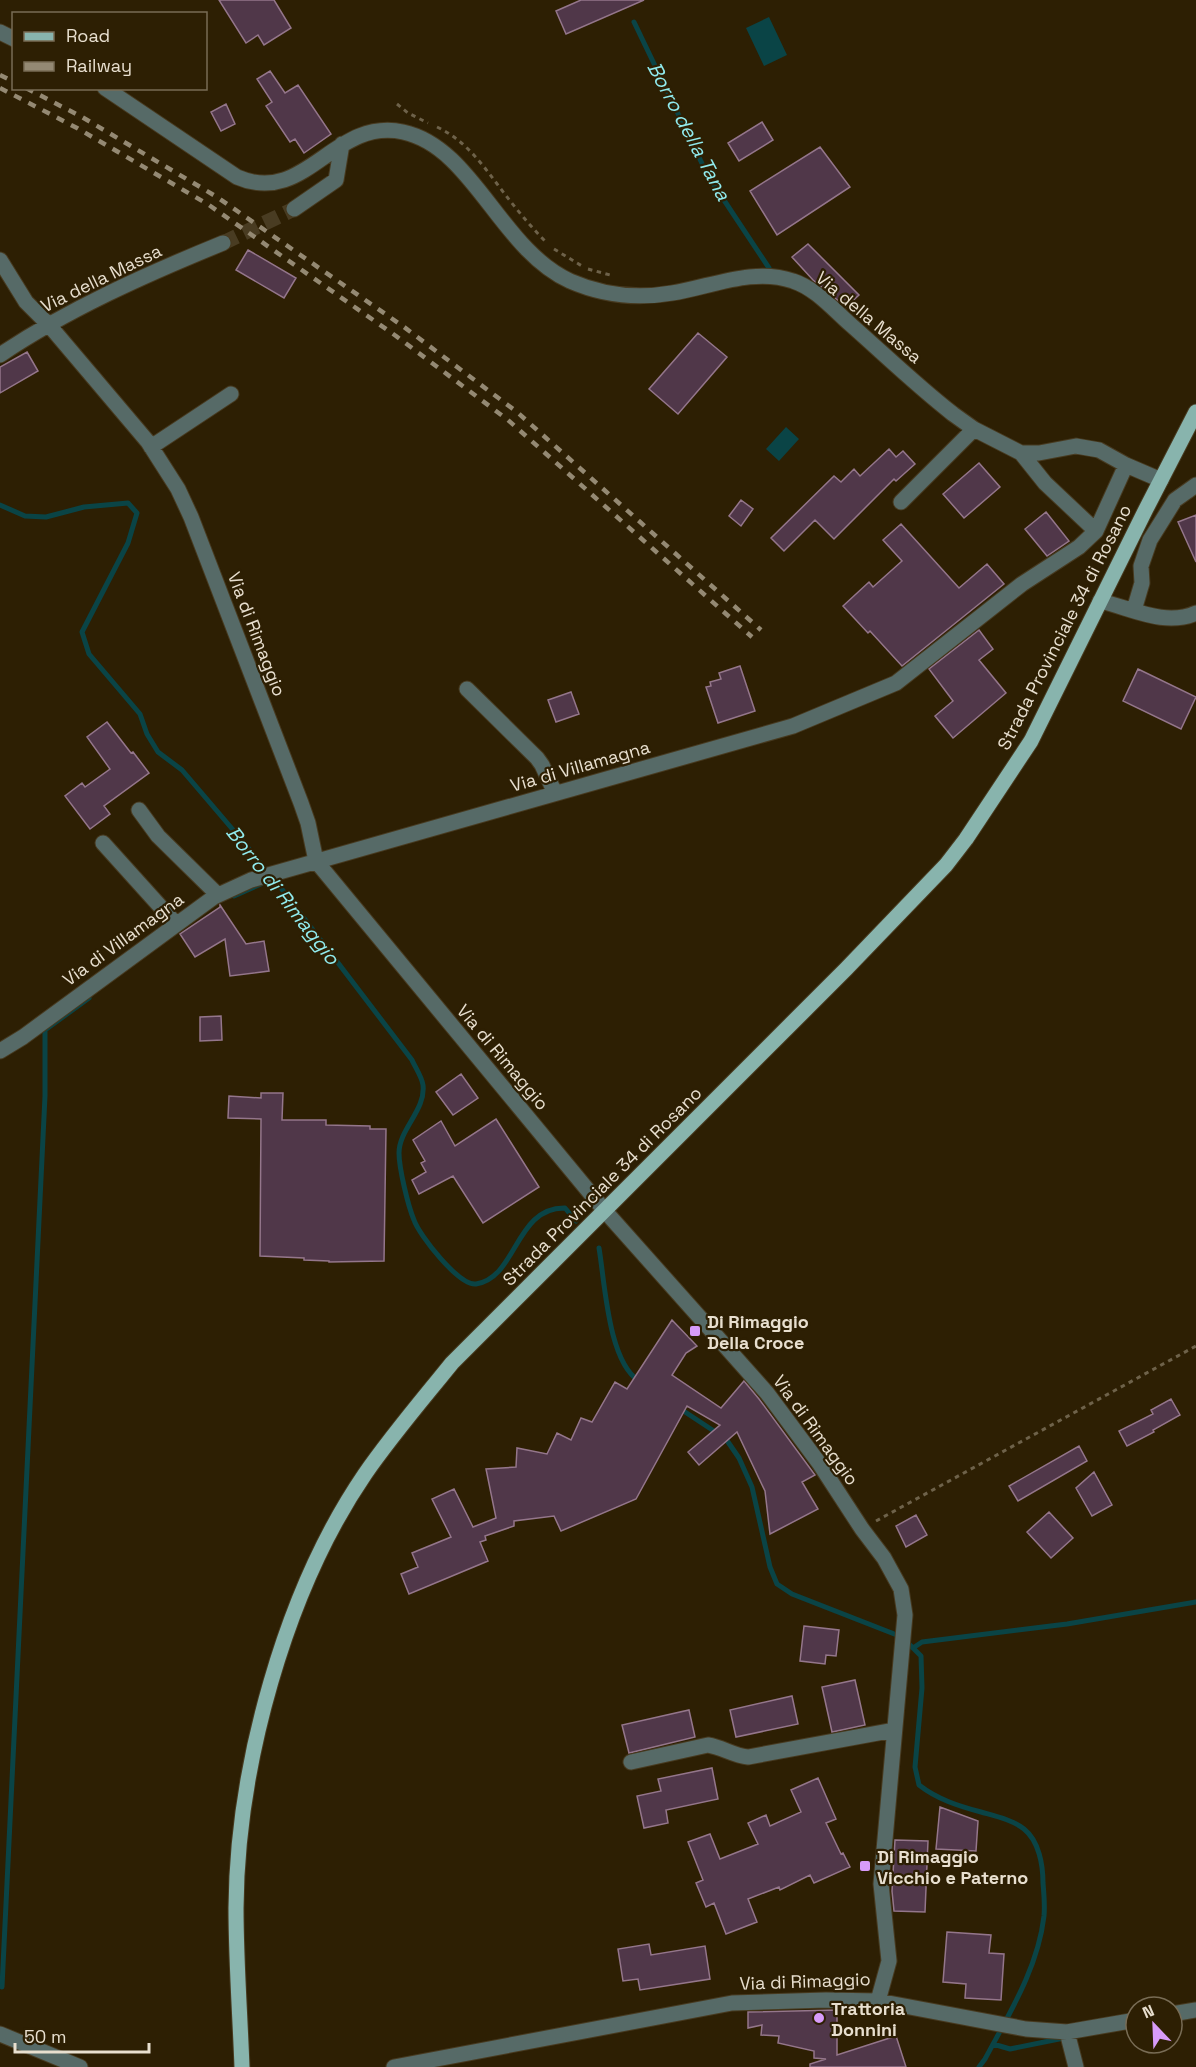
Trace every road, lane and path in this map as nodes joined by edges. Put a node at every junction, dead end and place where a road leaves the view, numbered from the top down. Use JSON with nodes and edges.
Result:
{"nodes":[{"id":1,"x":108,"y":90,"type":"edge"},
{"id":2,"x":397,"y":104,"type":"dead end"},
{"id":3,"x":342,"y":144,"type":"junction"},
{"id":4,"x":294,"y":209,"type":"tunnel mouth"},
{"id":5,"x":223,"y":243,"type":"tunnel mouth"},
{"id":6,"x":0,"y":260,"type":"edge"},
{"id":7,"x":619,"y":277,"type":"dead end"},
{"id":8,"x":49,"y":325,"type":"junction"},
{"id":9,"x":0,"y":355,"type":"edge"},
{"id":10,"x":231,"y":394,"type":"dead end"},
{"id":11,"x":1194,"y":422,"type":"edge"},
{"id":12,"x":974,"y":429,"type":"junction"},
{"id":13,"x":151,"y":447,"type":"junction"},
{"id":14,"x":1021,"y":453,"type":"junction"},
{"id":15,"x":1126,"y":465,"type":"junction"},
{"id":16,"x":1161,"y":480,"type":"junction"},
{"id":17,"x":1196,"y":485,"type":"edge"},
{"id":18,"x":901,"y":502,"type":"dead end"},
{"id":19,"x":1096,"y":531,"type":"junction"},
{"id":20,"x":1100,"y":601,"type":"junction"},
{"id":21,"x":1134,"y":610,"type":"junction"},
{"id":22,"x":1196,"y":613,"type":"edge"},
{"id":23,"x":467,"y":689,"type":"dead end"},
{"id":24,"x":555,"y":794,"type":"junction"},
{"id":25,"x":139,"y":810,"type":"dead end"},
{"id":26,"x":103,"y":843,"type":"dead end"},
{"id":27,"x":316,"y":861,"type":"junction"},
{"id":28,"x":218,"y":895,"type":"junction"},
{"id":29,"x":176,"y":924,"type":"junction"},
{"id":30,"x":0,"y":1051,"type":"edge"},
{"id":31,"x":601,"y":1215,"type":"junction"},
{"id":32,"x":1196,"y":1346,"type":"edge"},
{"id":33,"x":862,"y":1529,"type":"junction"},
{"id":34,"x":894,"y":1730,"type":"junction"},
{"id":35,"x":631,"y":1762,"type":"dead end"},
{"id":36,"x":878,"y":2001,"type":"junction"},
{"id":37,"x":1124,"y":2022,"type":"edge"},
{"id":38,"x":1066,"y":2032,"type":"junction"},
{"id":39,"x":0,"y":2034,"type":"edge"},
{"id":40,"x":81,"y":2067,"type":"edge"},
{"id":41,"x":242,"y":2067,"type":"edge"},
{"id":42,"x":394,"y":2067,"type":"edge"},
{"id":43,"x":1076,"y":2067,"type":"edge"}],
"edges":[{"from":1,"to":3,"type":"street","name":"Via della Massa"},
{"from":2,"to":7,"type":"path"},
{"from":3,"to":4,"type":"street"},
{"from":3,"to":12,"type":"street","name":"Via della Massa"},
{"from":5,"to":8,"type":"street","name":"Via della Massa"},
{"from":6,"to":8,"type":"street","name":"Via di Rimaggio"},
{"from":8,"to":9,"type":"street","name":"Via della Massa"},
{"from":8,"to":13,"type":"street","name":"Via di Rimaggio"},
{"from":10,"to":13,"type":"street"},
{"from":11,"to":16,"type":"main road","name":"Strada Provinciale 34 di Rosano"},
{"from":12,"to":14,"type":"street","name":"Via della Massa"},
{"from":12,"to":18,"type":"street"},
{"from":13,"to":27,"type":"street","name":"Via di Rimaggio"},
{"from":14,"to":15,"type":"street"},
{"from":14,"to":19,"type":"street","name":"Via della Massa"},
{"from":15,"to":16,"type":"street"},
{"from":15,"to":19,"type":"street","name":"Via di Villamagna"},
{"from":16,"to":20,"type":"main road","name":"Strada Provinciale 34 di Rosano"},
{"from":17,"to":21,"type":"street"},
{"from":19,"to":24,"type":"street","name":"Via di Villamagna"},
{"from":20,"to":21,"type":"street"},
{"from":20,"to":31,"type":"main road","name":"Strada Provinciale 34 di Rosano"},
{"from":21,"to":22,"type":"street"},
{"from":23,"to":24,"type":"street"},
{"from":24,"to":27,"type":"street","name":"Via di Villamagna"},
{"from":25,"to":28,"type":"street"},
{"from":26,"to":29,"type":"street"},
{"from":27,"to":28,"type":"street","name":"Via di Villamagna"},
{"from":27,"to":31,"type":"street","name":"Via di Rimaggio"},
{"from":28,"to":29,"type":"street","name":"Via di Villamagna"},
{"from":29,"to":30,"type":"street","name":"Via di Villamagna"},
{"from":31,"to":33,"type":"street","name":"Via di Rimaggio"},
{"from":31,"to":41,"type":"main road","name":"Strada Provinciale 34 di Rosano"},
{"from":32,"to":33,"type":"path"},
{"from":33,"to":34,"type":"street","name":"Via di Rimaggio"},
{"from":34,"to":35,"type":"street"},
{"from":34,"to":36,"type":"street","name":"Via di Rimaggio"},
{"from":36,"to":38,"type":"street"},
{"from":36,"to":42,"type":"street","name":"Via di Rimaggio"},
{"from":37,"to":38,"type":"street"},
{"from":38,"to":43,"type":"street"},
{"from":39,"to":40,"type":"street"}]}
